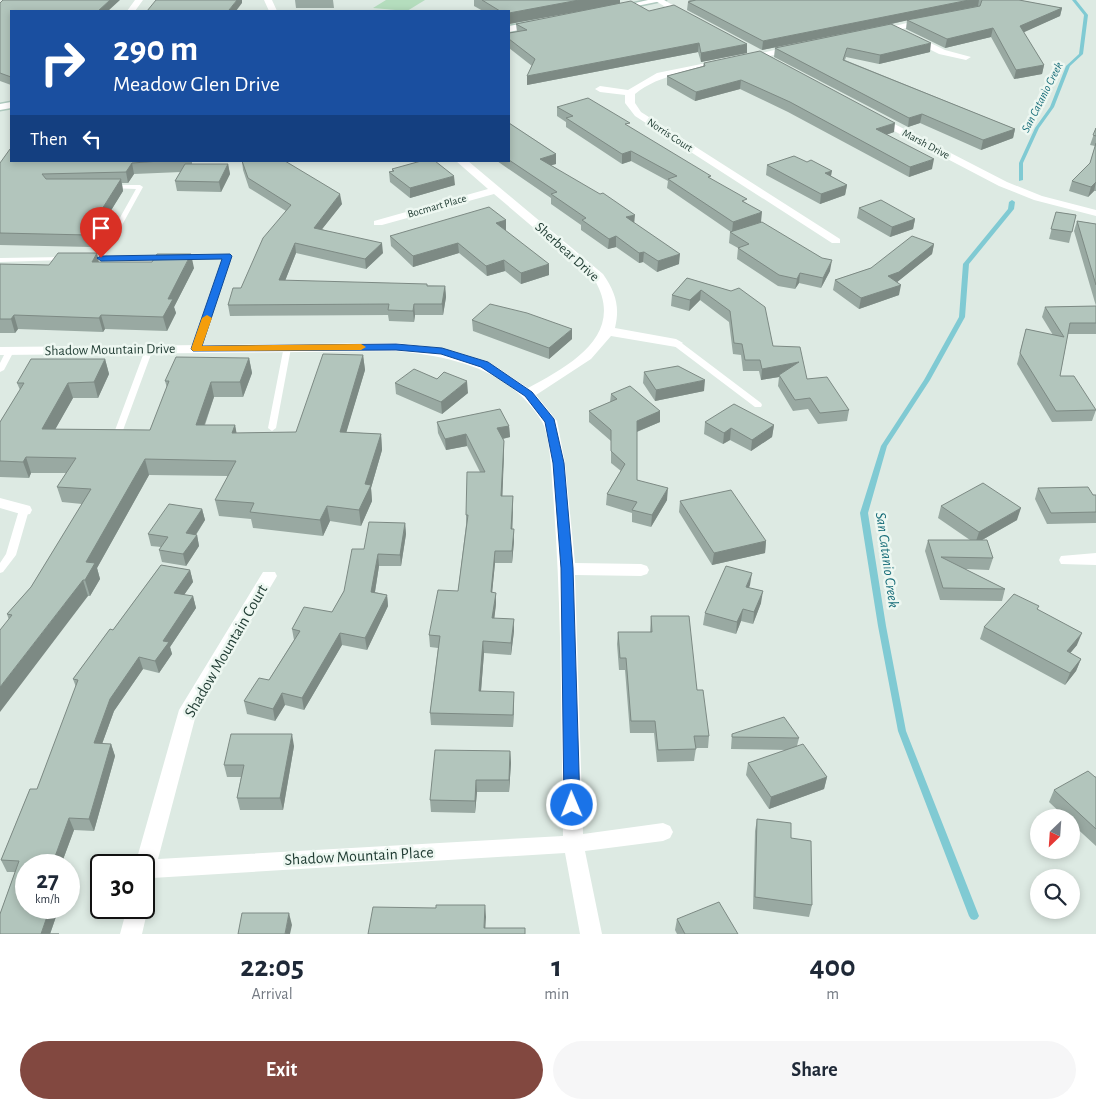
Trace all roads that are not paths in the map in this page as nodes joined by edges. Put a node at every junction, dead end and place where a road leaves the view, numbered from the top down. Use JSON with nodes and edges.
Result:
{"nodes":[{"id":1,"x":660,"y":0,"type":"edge"},
{"id":2,"x":612,"y":9,"type":"edge"},
{"id":3,"x":938,"y":18,"type":"edge"},
{"id":4,"x":546,"y":22,"type":"edge"},
{"id":5,"x":700,"y":23,"type":"edge"},
{"id":6,"x":892,"y":28,"type":"junction"},
{"id":7,"x":510,"y":29,"type":"edge"},
{"id":8,"x":864,"y":34,"type":"edge"},
{"id":9,"x":741,"y":46,"type":"edge"},
{"id":10,"x":806,"y":46,"type":"edge"},
{"id":11,"x":758,"y":55,"type":"junction"},
{"id":12,"x":966,"y":57,"type":"dead end"},
{"id":13,"x":775,"y":64,"type":"edge"},
{"id":14,"x":600,"y":89,"type":"dead end"},
{"id":15,"x":630,"y":93,"type":"junction"},
{"id":16,"x":872,"y":115,"type":"edge"},
{"id":17,"x":462,"y":162,"type":"edge"},
{"id":18,"x":104,"y":187,"type":"edge"},
{"id":19,"x":496,"y":190,"type":"junction"},
{"id":20,"x":1096,"y":213,"type":"edge"},
{"id":21,"x":378,"y":223,"type":"dead end"},
{"id":22,"x":836,"y":242,"type":"dead end"},
{"id":23,"x":101,"y":258,"type":"junction"},
{"id":24,"x":74,"y":259,"type":"edge"},
{"id":25,"x":83,"y":259,"type":"edge"},
{"id":26,"x":0,"y":260,"type":"edge"},
{"id":27,"x":607,"y":331,"type":"junction"},
{"id":28,"x":676,"y":343,"type":"joint"},
{"id":29,"x":287,"y":348,"type":"junction"},
{"id":30,"x":149,"y":349,"type":"junction"},
{"id":31,"x":196,"y":349,"type":"junction"},
{"id":32,"x":5,"y":351,"type":"edge"},
{"id":33,"x":0,"y":370,"type":"edge"},
{"id":34,"x":528,"y":394,"type":"junction"},
{"id":35,"x":758,"y":405,"type":"dead end"},
{"id":36,"x":272,"y":428,"type":"dead end"},
{"id":37,"x":118,"y":433,"type":"edge"},
{"id":38,"x":0,"y":503,"type":"edge"},
{"id":39,"x":24,"y":510,"type":"joint"},
{"id":40,"x":1096,"y":559,"type":"edge"},
{"id":41,"x":1067,"y":560,"type":"dead end"},
{"id":42,"x":567,"y":568,"type":"junction"},
{"id":43,"x":0,"y":570,"type":"edge"},
{"id":44,"x":641,"y":570,"type":"dead end"},
{"id":45,"x":269,"y":576,"type":"dead end"},
{"id":46,"x":663,"y":832,"type":"dead end"},
{"id":47,"x":573,"y":844,"type":"junction"},
{"id":48,"x":148,"y":854,"type":"edge"},
{"id":49,"x":155,"y":869,"type":"edge"},
{"id":50,"x":134,"y":919,"type":"edge"},
{"id":51,"x":131,"y":934,"type":"edge"},
{"id":52,"x":591,"y":934,"type":"edge"}],
"edges":[{"from":1,"to":2,"type":"street"},
{"from":1,"to":5,"type":"street"},
{"from":3,"to":6,"type":"street"},
{"from":4,"to":7,"type":"street"},
{"from":6,"to":8,"type":"street"},
{"from":6,"to":12,"type":"street"},
{"from":9,"to":11,"type":"street"},
{"from":10,"to":11,"type":"street"},
{"from":11,"to":13,"type":"street"},
{"from":11,"to":15,"type":"street"},
{"from":14,"to":15,"type":"street"},
{"from":15,"to":22,"type":"street","name":"Norris Court"},
{"from":16,"to":20,"type":"street","name":"Marsh Drive"},
{"from":17,"to":19,"type":"street","name":"Sherbear Drive"},
{"from":18,"to":23,"type":"lane"},
{"from":19,"to":21,"type":"street","name":"Bocmart Place"},
{"from":19,"to":27,"type":"street","name":"Sherbear Drive"},
{"from":23,"to":25,"type":"lane"},
{"from":23,"to":31,"type":"lane"},
{"from":24,"to":26,"type":"lane"},
{"from":27,"to":28,"type":"street"},
{"from":27,"to":34,"type":"street","name":"Sherbear Drive"},
{"from":28,"to":35,"type":"lane"},
{"from":29,"to":31,"type":"street","name":"Shadow Mountain Drive"},
{"from":29,"to":34,"type":"street","name":"Shadow Mountain Drive"},
{"from":29,"to":36,"type":"lane"},
{"from":30,"to":31,"type":"street","name":"Shadow Mountain Drive"},
{"from":30,"to":32,"type":"street","name":"Shadow Mountain Drive"},
{"from":30,"to":37,"type":"lane"},
{"from":32,"to":33,"type":"lane"},
{"from":34,"to":42,"type":"street","name":"Shadow Mountain Drive"},
{"from":38,"to":39,"type":"street"},
{"from":39,"to":43,"type":"lane"},
{"from":40,"to":41,"type":"street"},
{"from":42,"to":44,"type":"street"},
{"from":42,"to":47,"type":"street","name":"Shadow Mountain Drive"},
{"from":45,"to":48,"type":"street","name":"Shadow Mountain Court"},
{"from":46,"to":47,"type":"street","name":"Shadow Mountain Place"},
{"from":47,"to":49,"type":"street","name":"Shadow Mountain Place"},
{"from":47,"to":52,"type":"street","name":"Shadow Mountain Drive"},
{"from":50,"to":51,"type":"street"}]}
